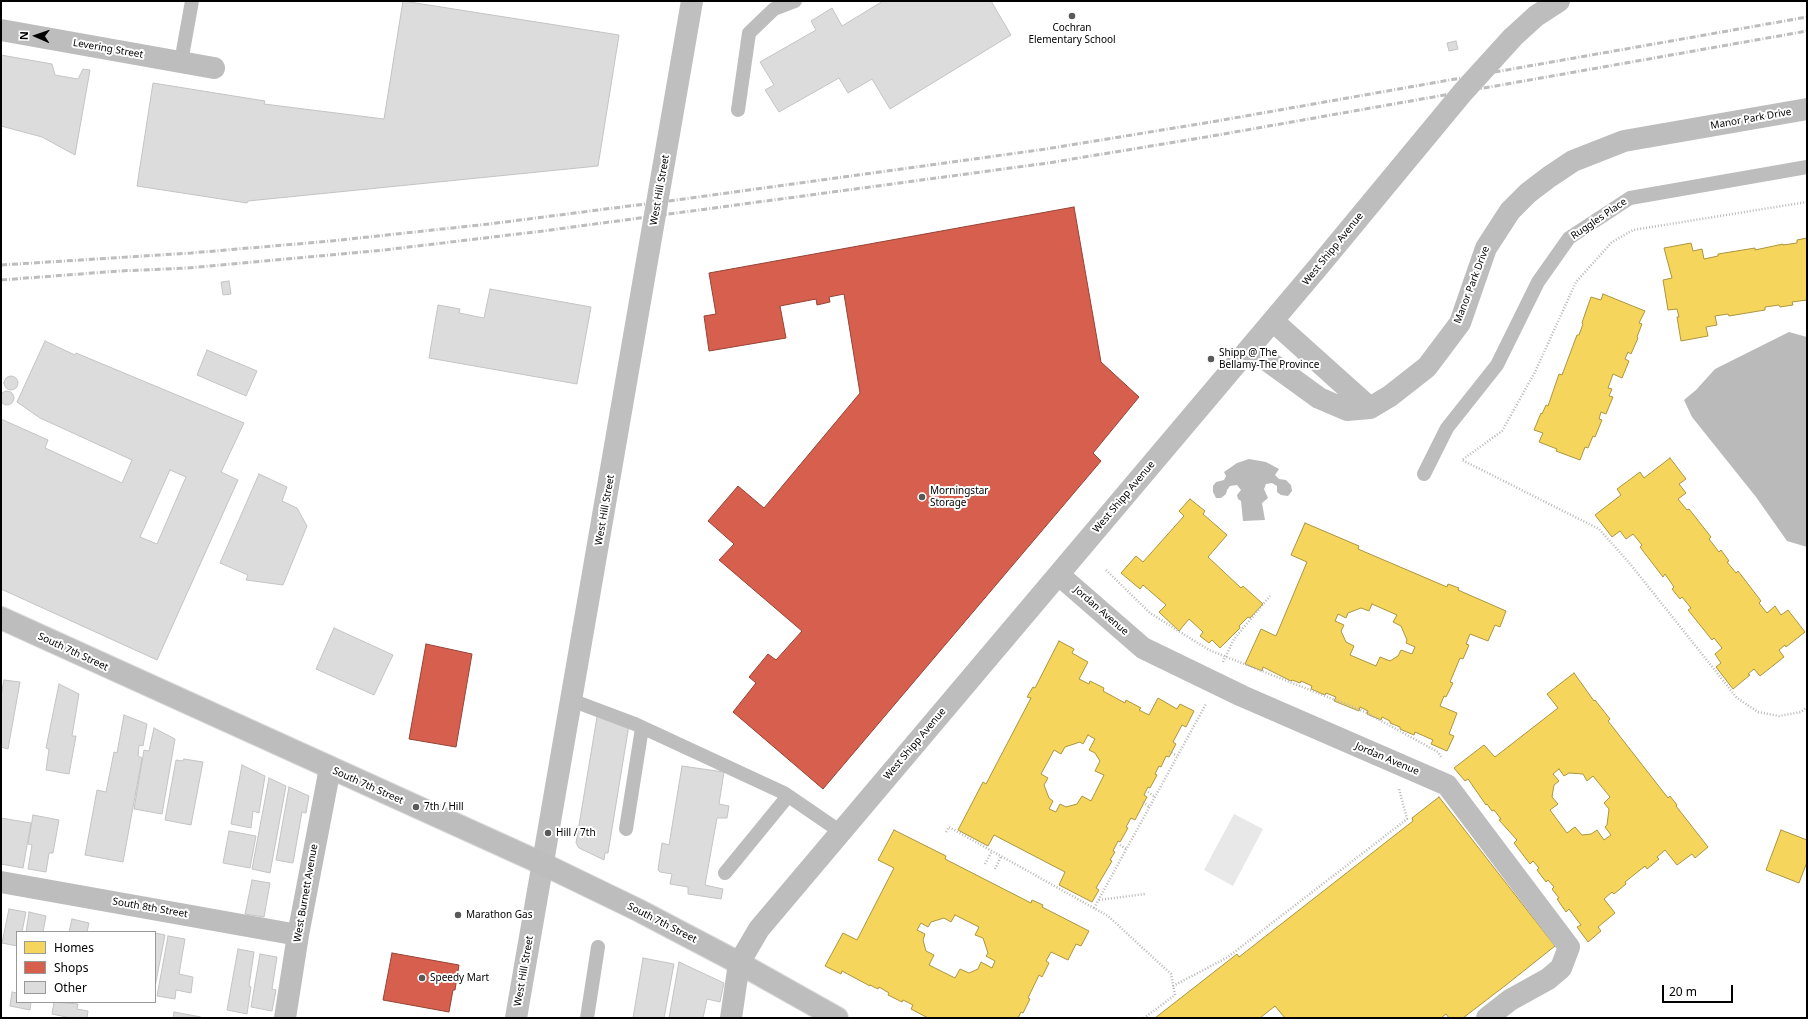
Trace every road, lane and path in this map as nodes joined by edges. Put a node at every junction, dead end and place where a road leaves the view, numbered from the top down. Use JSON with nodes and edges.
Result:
{"nodes":[{"id":1,"x":192,"y":1,"type":"edge"},
{"id":2,"x":692,"y":1,"type":"edge"},
{"id":3,"x":795,"y":1,"type":"edge"},
{"id":4,"x":1559,"y":1,"type":"edge"},
{"id":5,"x":1,"y":30,"type":"edge"},
{"id":6,"x":181,"y":62,"type":"junction"},
{"id":7,"x":214,"y":68,"type":"dead end"},
{"id":8,"x":1807,"y":109,"type":"edge"},
{"id":9,"x":738,"y":110,"type":"dead end"},
{"id":10,"x":1807,"y":167,"type":"edge"},
{"id":11,"x":1807,"y":202,"type":"edge"},
{"id":12,"x":1273,"y":320,"type":"junction"},
{"id":13,"x":1250,"y":348,"type":"junction"},
{"id":14,"x":1370,"y":408,"type":"junction"},
{"id":15,"x":1424,"y":474,"type":"dead end"},
{"id":16,"x":1059,"y":575,"type":"junction"},
{"id":17,"x":1270,"y":596,"type":"dead end"},
{"id":18,"x":1,"y":618,"type":"edge"},
{"id":19,"x":1214,"y":683,"type":"junction"},
{"id":20,"x":571,"y":700,"type":"junction"},
{"id":21,"x":1807,"y":707,"type":"edge"},
{"id":22,"x":642,"y":728,"type":"junction"},
{"id":23,"x":1410,"y":737,"type":"dead end"},
{"id":24,"x":1169,"y":751,"type":"dead end"},
{"id":25,"x":1178,"y":756,"type":"junction"},
{"id":26,"x":1398,"y":764,"type":"junction"},
{"id":27,"x":330,"y":768,"type":"junction"},
{"id":28,"x":1148,"y":792,"type":"dead end"},
{"id":29,"x":788,"y":796,"type":"junction"},
{"id":30,"x":1155,"y":797,"type":"junction"},
{"id":31,"x":1142,"y":802,"type":"dead end"},
{"id":32,"x":1149,"y":807,"type":"junction"},
{"id":33,"x":626,"y":829,"type":"dead end"},
{"id":34,"x":841,"y":832,"type":"junction"},
{"id":35,"x":946,"y":832,"type":"dead end"},
{"id":36,"x":1120,"y":845,"type":"dead end"},
{"id":37,"x":1126,"y":850,"type":"junction"},
{"id":38,"x":992,"y":851,"type":"junction"},
{"id":39,"x":1002,"y":856,"type":"junction"},
{"id":40,"x":543,"y":864,"type":"junction"},
{"id":41,"x":985,"y":864,"type":"dead end"},
{"id":42,"x":995,"y":869,"type":"dead end"},
{"id":43,"x":724,"y":874,"type":"dead end"},
{"id":44,"x":1,"y":882,"type":"edge"},
{"id":45,"x":1145,"y":894,"type":"dead end"},
{"id":46,"x":1098,"y":900,"type":"junction"},
{"id":47,"x":1094,"y":908,"type":"junction"},
{"id":48,"x":298,"y":935,"type":"junction"},
{"id":49,"x":598,"y":947,"type":"dead end"},
{"id":50,"x":739,"y":963,"type":"junction"},
{"id":51,"x":1173,"y":986,"type":"junction"},
{"id":52,"x":285,"y":1018,"type":"edge"},
{"id":53,"x":516,"y":1018,"type":"edge"},
{"id":54,"x":588,"y":1018,"type":"edge"},
{"id":55,"x":731,"y":1018,"type":"edge"},
{"id":56,"x":837,"y":1018,"type":"edge"},
{"id":57,"x":1144,"y":1018,"type":"edge"},
{"id":58,"x":1487,"y":1018,"type":"edge"}],
"edges":[{"from":1,"to":6,"type":"lane"},
{"from":2,"to":20,"type":"street","name":"West Hill Street"},
{"from":3,"to":9,"type":"lane"},
{"from":4,"to":12,"type":"street","name":"West Shipp Avenue"},
{"from":5,"to":6,"type":"street","name":"Levering Street"},
{"from":6,"to":7,"type":"street","name":"Levering Street"},
{"from":8,"to":14,"type":"street","name":"Manor Park Drive"},
{"from":10,"to":15,"type":"lane","name":"Ruggles Place"},
{"from":11,"to":21,"type":"path"},
{"from":12,"to":13,"type":"street","name":"West Shipp Avenue"},
{"from":12,"to":14,"type":"street"},
{"from":13,"to":14,"type":"street","name":"Manor Park Drive"},
{"from":13,"to":16,"type":"street","name":"West Shipp Avenue"},
{"from":16,"to":19,"type":"street","name":"Jordan Avenue"},
{"from":16,"to":34,"type":"street","name":"West Shipp Avenue"},
{"from":17,"to":19,"type":"path"},
{"from":18,"to":27,"type":"street","name":"South 7th Street"},
{"from":19,"to":25,"type":"path"},
{"from":19,"to":26,"type":"street","name":"Jordan Avenue"},
{"from":20,"to":22,"type":"lane"},
{"from":20,"to":40,"type":"street","name":"West Hill Street"},
{"from":22,"to":29,"type":"lane"},
{"from":22,"to":33,"type":"lane"},
{"from":23,"to":26,"type":"path"},
{"from":24,"to":25,"type":"path"},
{"from":25,"to":30,"type":"path"},
{"from":26,"to":51,"type":"path"},
{"from":26,"to":58,"type":"street","name":"Jordan Avenue"},
{"from":27,"to":40,"type":"street","name":"South 7th Street"},
{"from":27,"to":48,"type":"street","name":"West Burnett Avenue"},
{"from":28,"to":30,"type":"path"},
{"from":29,"to":34,"type":"lane"},
{"from":29,"to":43,"type":"lane"},
{"from":30,"to":32,"type":"path"},
{"from":31,"to":32,"type":"path"},
{"from":32,"to":37,"type":"path"},
{"from":34,"to":50,"type":"street","name":"West Shipp Avenue"},
{"from":35,"to":38,"type":"path"},
{"from":36,"to":37,"type":"path"},
{"from":37,"to":46,"type":"path"},
{"from":38,"to":39,"type":"path"},
{"from":38,"to":41,"type":"path"},
{"from":39,"to":42,"type":"path"},
{"from":39,"to":47,"type":"path"},
{"from":40,"to":50,"type":"street","name":"South 7th Street"},
{"from":40,"to":53,"type":"street","name":"West Hill Street"},
{"from":44,"to":48,"type":"street","name":"South 8th Street"},
{"from":45,"to":46,"type":"path"},
{"from":46,"to":47,"type":"path"},
{"from":47,"to":51,"type":"path"},
{"from":48,"to":52,"type":"street","name":"West Burnett Avenue"},
{"from":49,"to":54,"type":"lane"},
{"from":50,"to":55,"type":"street","name":"West Shipp Avenue"},
{"from":50,"to":56,"type":"street","name":"South 7th Street"},
{"from":51,"to":57,"type":"path"}]}
